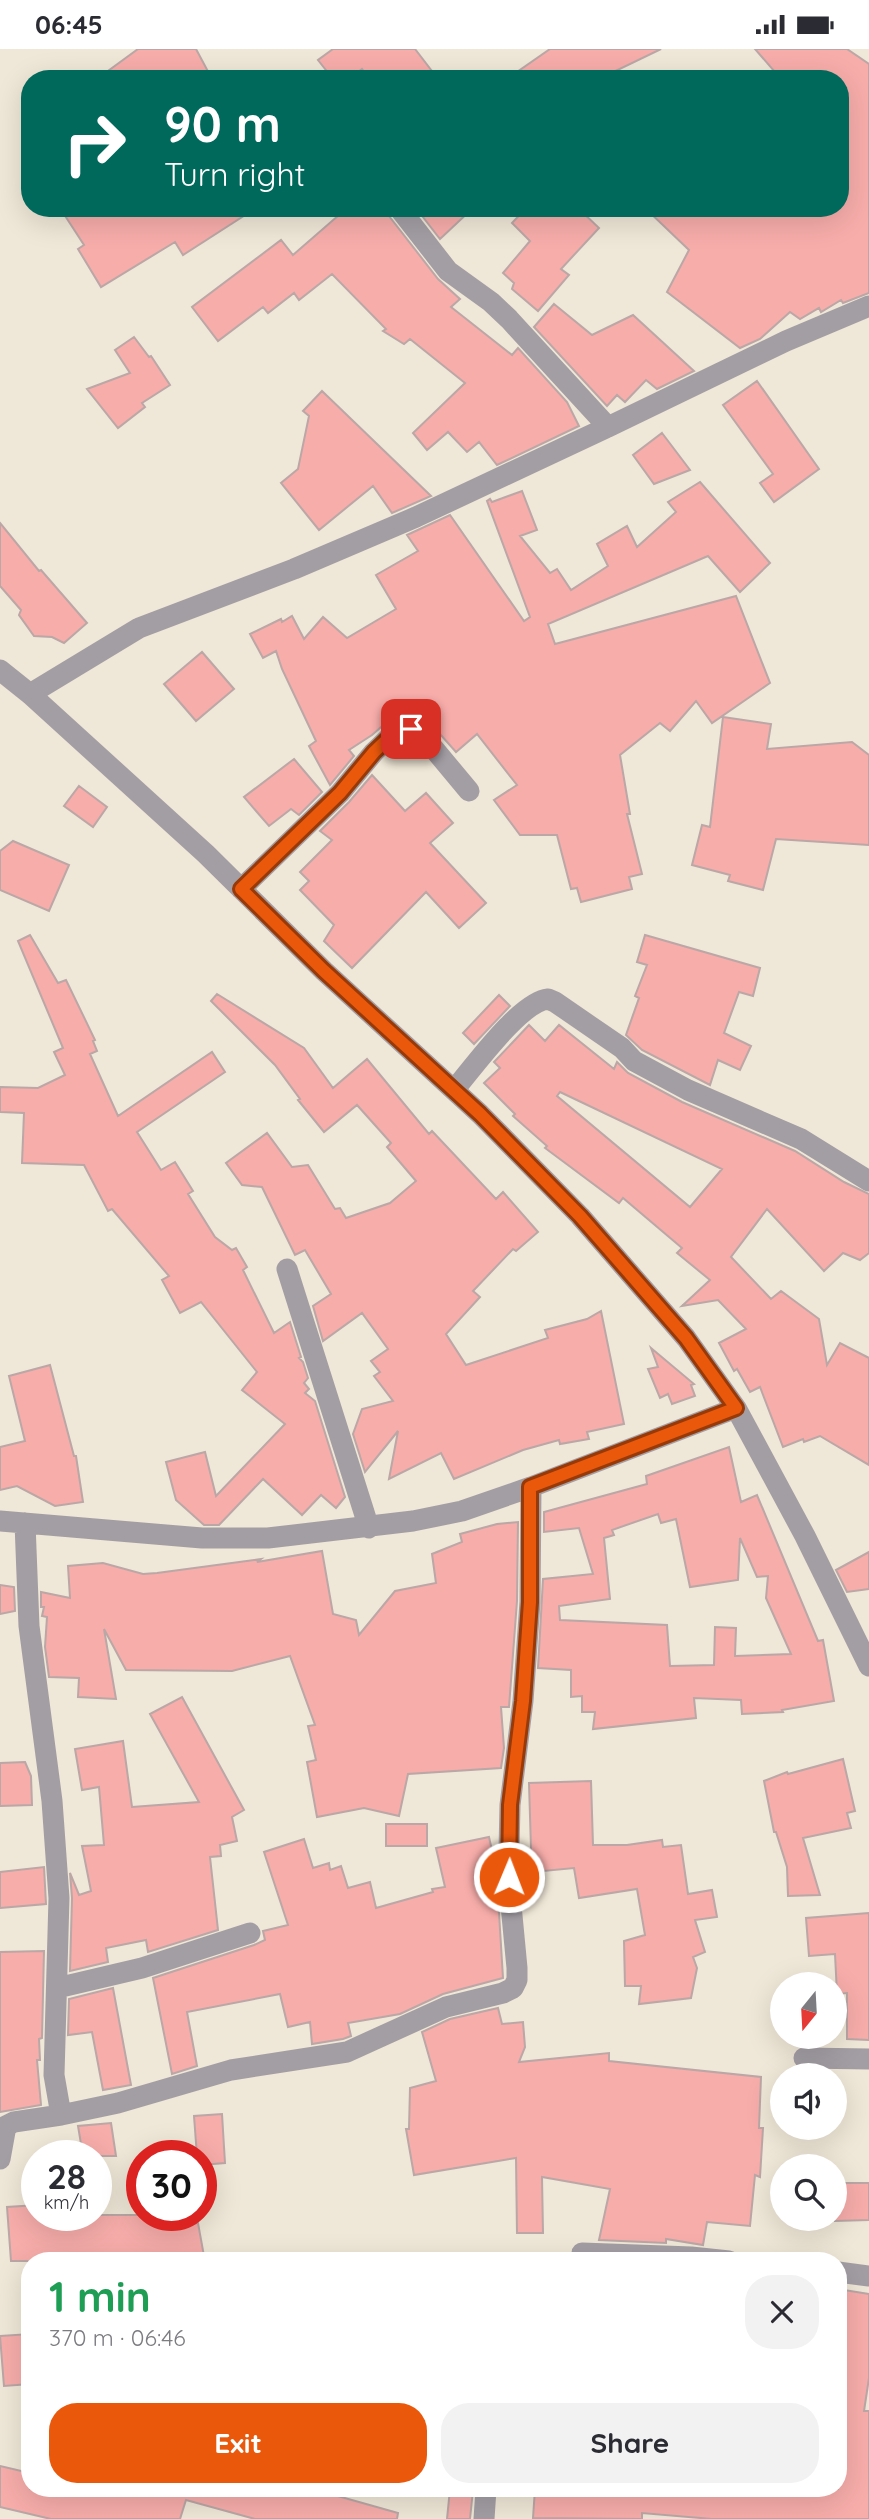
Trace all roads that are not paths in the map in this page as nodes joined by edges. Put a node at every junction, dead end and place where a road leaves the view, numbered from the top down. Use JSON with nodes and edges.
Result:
{"nodes":[{"id":1,"x":405,"y":217,"type":"edge"},
{"id":2,"x":869,"y":306,"type":"edge"},
{"id":3,"x":608,"y":427,"type":"junction"},
{"id":4,"x":0,"y":670,"type":"edge"},
{"id":5,"x":30,"y":694,"type":"junction"},
{"id":6,"x":469,"y":791,"type":"dead end"},
{"id":7,"x":241,"y":889,"type":"junction"},
{"id":8,"x":454,"y":1090,"type":"junction"},
{"id":9,"x":869,"y":1181,"type":"edge"},
{"id":10,"x":287,"y":1269,"type":"dead end"},
{"id":11,"x":736,"y":1408,"type":"junction"},
{"id":12,"x":530,"y":1487,"type":"junction"},
{"id":13,"x":0,"y":1521,"type":"edge"},
{"id":14,"x":25,"y":1523,"type":"junction"},
{"id":15,"x":369,"y":1528,"type":"junction"},
{"id":16,"x":869,"y":1666,"type":"edge"},
{"id":17,"x":250,"y":1933,"type":"dead end"},
{"id":18,"x":57,"y":1988,"type":"junction"},
{"id":19,"x":804,"y":2058,"type":"dead end"},
{"id":20,"x":869,"y":2059,"type":"edge"},
{"id":21,"x":61,"y":2115,"type":"junction"},
{"id":22,"x":0,"y":2159,"type":"edge"},
{"id":23,"x":847,"y":2274,"type":"edge"},
{"id":24,"x":869,"y":2276,"type":"edge"},
{"id":25,"x":485,"y":2497,"type":"edge"},
{"id":26,"x":484,"y":2519,"type":"edge"}],
"edges":[{"from":1,"to":3,"type":"street"},
{"from":2,"to":3,"type":"street"},
{"from":3,"to":5,"type":"street"},
{"from":4,"to":5,"type":"street"},
{"from":5,"to":7,"type":"street"},
{"from":6,"to":7,"type":"street"},
{"from":7,"to":8,"type":"street"},
{"from":8,"to":9,"type":"street"},
{"from":8,"to":11,"type":"street"},
{"from":10,"to":15,"type":"street"},
{"from":11,"to":12,"type":"street"},
{"from":11,"to":16,"type":"street"},
{"from":12,"to":15,"type":"street"},
{"from":12,"to":21,"type":"street"},
{"from":13,"to":14,"type":"street"},
{"from":14,"to":15,"type":"street"},
{"from":14,"to":18,"type":"street"},
{"from":17,"to":18,"type":"street"},
{"from":18,"to":21,"type":"street"},
{"from":19,"to":20,"type":"street"},
{"from":21,"to":22,"type":"street"},
{"from":23,"to":24,"type":"street"},
{"from":25,"to":26,"type":"street"}]}
